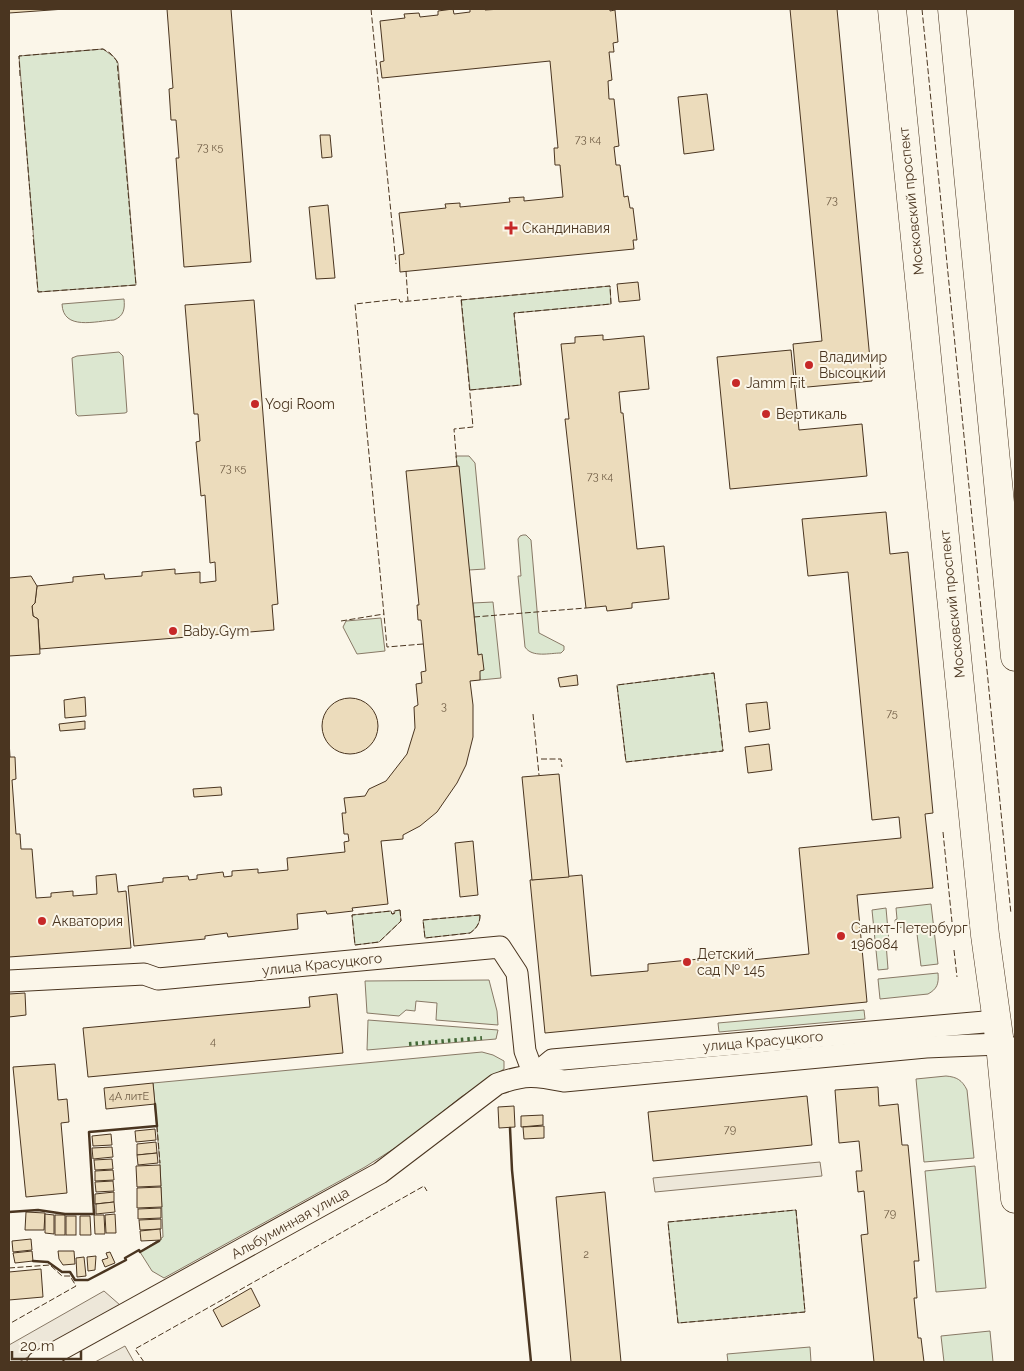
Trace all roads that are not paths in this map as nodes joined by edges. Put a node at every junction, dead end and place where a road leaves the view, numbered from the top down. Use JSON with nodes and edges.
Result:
{"nodes":[{"id":1,"x":892,"y":9,"type":"edge"},
{"id":2,"x":952,"y":9,"type":"edge"},
{"id":3,"x":1011,"y":572,"type":"edge"},
{"id":4,"x":1015,"y":657,"type":"edge"},
{"id":5,"x":9,"y":981,"type":"edge"},
{"id":6,"x":1004,"y":1038,"type":"edge"},
{"id":7,"x":534,"y":1075,"type":"junction"},
{"id":8,"x":1015,"y":1199,"type":"edge"},
{"id":9,"x":38,"y":1362,"type":"edge"}],
"edges":[{"from":1,"to":6,"type":"main road","name":"Московский проспект"},
{"from":2,"to":3,"type":"main road"},
{"from":3,"to":4,"type":"main road"},
{"from":5,"to":7,"type":"street","name":"улица Красуцкого"},
{"from":6,"to":7,"type":"street","name":"улица Красуцкого"},
{"from":6,"to":8,"type":"main road","name":"Московский проспект"},
{"from":7,"to":9,"type":"street","name":"Альбуминная улица"}]}
